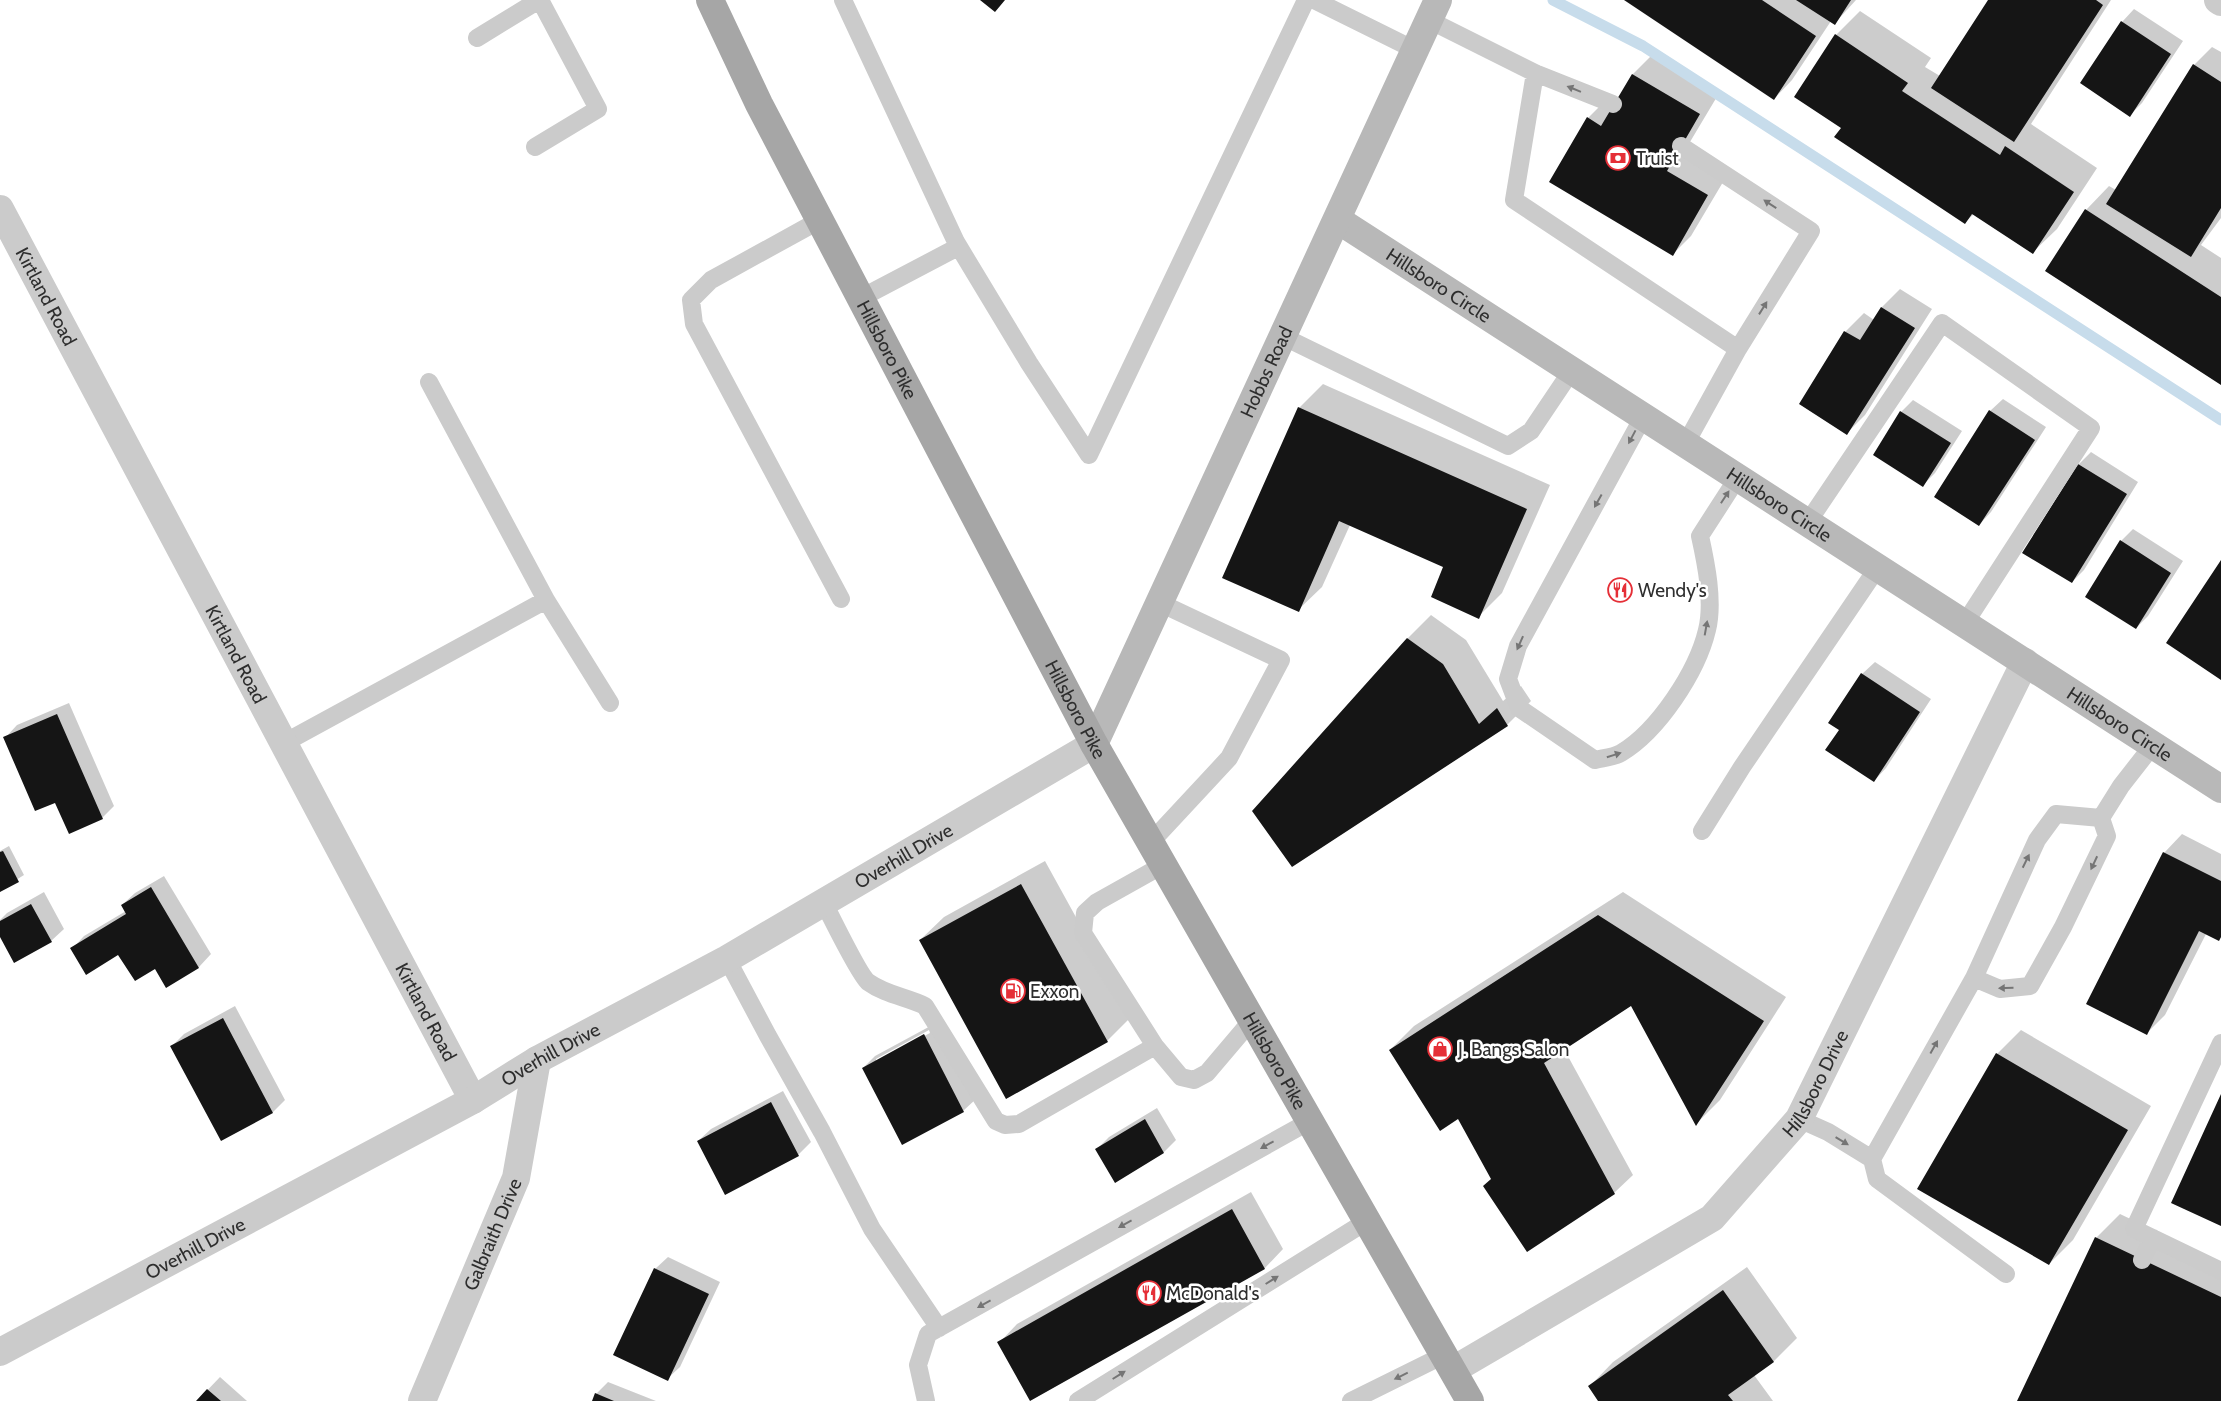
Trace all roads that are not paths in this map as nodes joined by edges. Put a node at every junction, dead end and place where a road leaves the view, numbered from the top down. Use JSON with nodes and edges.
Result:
{"nodes":[{"id":1,"x":539,"y":0,"type":"edge"},
{"id":2,"x":710,"y":0,"type":"edge"},
{"id":3,"x":843,"y":0,"type":"edge"},
{"id":4,"x":1306,"y":0,"type":"edge"},
{"id":5,"x":1314,"y":0,"type":"edge"},
{"id":6,"x":1434,"y":10,"type":"edge"},
{"id":7,"x":477,"y":38,"type":"dead end"},
{"id":8,"x":1415,"y":50,"type":"junction"},
{"id":9,"x":1535,"y":73,"type":"junction"},
{"id":10,"x":1613,"y":104,"type":"dead end"},
{"id":11,"x":1681,"y":146,"type":"dead end"},
{"id":12,"x":535,"y":147,"type":"dead end"},
{"id":13,"x":0,"y":209,"type":"edge"},
{"id":14,"x":820,"y":220,"type":"junction"},
{"id":15,"x":1338,"y":220,"type":"junction"},
{"id":16,"x":958,"y":247,"type":"junction"},
{"id":17,"x":861,"y":298,"type":"junction"},
{"id":18,"x":1284,"y":337,"type":"junction"},
{"id":19,"x":1738,"y":349,"type":"junction"},
{"id":20,"x":1572,"y":370,"type":"junction"},
{"id":21,"x":429,"y":382,"type":"dead end"},
{"id":22,"x":1644,"y":416,"type":"junction"},
{"id":23,"x":1686,"y":444,"type":"junction"},
{"id":24,"x":1738,"y":476,"type":"junction"},
{"id":25,"x":1808,"y":522,"type":"junction"},
{"id":26,"x":1878,"y":567,"type":"junction"},
{"id":27,"x":841,"y":599,"type":"dead end"},
{"id":28,"x":546,"y":600,"type":"junction"},
{"id":29,"x":1160,"y":603,"type":"junction"},
{"id":30,"x":1965,"y":623,"type":"junction"},
{"id":31,"x":2025,"y":662,"type":"junction"},
{"id":32,"x":610,"y":703,"type":"dead end"},
{"id":33,"x":284,"y":743,"type":"junction"},
{"id":34,"x":1094,"y":744,"type":"junction"},
{"id":35,"x":2153,"y":745,"type":"junction"},
{"id":36,"x":2221,"y":789,"type":"edge"},
{"id":37,"x":2101,"y":818,"type":"junction"},
{"id":38,"x":1702,"y":831,"type":"dead end"},
{"id":39,"x":1157,"y":854,"type":"junction"},
{"id":40,"x":823,"y":901,"type":"junction"},
{"id":41,"x":727,"y":959,"type":"junction"},
{"id":42,"x":1974,"y":978,"type":"junction"},
{"id":43,"x":1252,"y":1020,"type":"junction"},
{"id":44,"x":2221,"y":1043,"type":"edge"},
{"id":45,"x":1155,"y":1046,"type":"junction"},
{"id":46,"x":537,"y":1060,"type":"junction"},
{"id":47,"x":473,"y":1100,"type":"junction"},
{"id":48,"x":1799,"y":1119,"type":"junction"},
{"id":49,"x":1310,"y":1121,"type":"junction"},
{"id":50,"x":1872,"y":1159,"type":"junction"},
{"id":51,"x":1367,"y":1220,"type":"junction"},
{"id":52,"x":2153,"y":1238,"type":"junction"},
{"id":53,"x":2142,"y":1260,"type":"dead end"},
{"id":54,"x":2221,"y":1271,"type":"edge"},
{"id":55,"x":2006,"y":1274,"type":"dead end"},
{"id":56,"x":939,"y":1328,"type":"junction"},
{"id":57,"x":0,"y":1352,"type":"edge"},
{"id":58,"x":1448,"y":1363,"type":"junction"},
{"id":59,"x":1355,"y":1399,"type":"edge"},
{"id":60,"x":422,"y":1401,"type":"edge"},
{"id":61,"x":926,"y":1401,"type":"edge"},
{"id":62,"x":1078,"y":1401,"type":"edge"},
{"id":63,"x":1470,"y":1401,"type":"edge"}],
"edges":[{"from":1,"to":7,"type":"lane"},
{"from":1,"to":12,"type":"lane"},
{"from":2,"to":14,"type":"main road","name":"Hillsboro Pike"},
{"from":3,"to":16,"type":"lane"},
{"from":4,"to":16,"type":"lane"},
{"from":5,"to":8,"type":"lane"},
{"from":6,"to":8,"type":"street","name":"Hobbs Road"},
{"from":6,"to":9,"type":"lane"},
{"from":8,"to":15,"type":"street","name":"Hobbs Road"},
{"from":10,"to":9,"type":"lane","one_way":true},
{"from":9,"to":19,"type":"lane"},
{"from":19,"to":11,"type":"lane","one_way":true},
{"from":13,"to":33,"type":"street","name":"Kirtland Road"},
{"from":14,"to":17,"type":"main road","name":"Hillsboro Pike"},
{"from":14,"to":27,"type":"lane"},
{"from":15,"to":18,"type":"street","name":"Hobbs Road"},
{"from":15,"to":20,"type":"street","name":"Hillsboro Circle"},
{"from":16,"to":17,"type":"lane"},
{"from":17,"to":34,"type":"main road","name":"Hillsboro Pike"},
{"from":18,"to":20,"type":"lane"},
{"from":18,"to":29,"type":"street","name":"Hobbs Road"},
{"from":19,"to":23,"type":"lane"},
{"from":20,"to":22,"type":"street","name":"Hillsboro Circle"},
{"from":21,"to":28,"type":"lane"},
{"from":22,"to":23,"type":"street","name":"Hillsboro Circle"},
{"from":22,"to":24,"type":"lane","one_way":true},
{"from":23,"to":24,"type":"street","name":"Hillsboro Circle"},
{"from":24,"to":25,"type":"street","name":"Hillsboro Circle"},
{"from":25,"to":26,"type":"street","name":"Hillsboro Circle"},
{"from":25,"to":30,"type":"lane"},
{"from":26,"to":30,"type":"street","name":"Hillsboro Circle"},
{"from":26,"to":38,"type":"lane"},
{"from":28,"to":32,"type":"lane"},
{"from":28,"to":33,"type":"lane"},
{"from":29,"to":34,"type":"street","name":"Hobbs Road"},
{"from":29,"to":39,"type":"lane"},
{"from":30,"to":31,"type":"street","name":"Hillsboro Circle"},
{"from":31,"to":35,"type":"street","name":"Hillsboro Circle"},
{"from":31,"to":48,"type":"street","name":"Hillsboro Drive"},
{"from":33,"to":47,"type":"street","name":"Kirtland Road"},
{"from":34,"to":39,"type":"main road","name":"Hillsboro Pike"},
{"from":34,"to":40,"type":"street","name":"Overhill Drive"},
{"from":35,"to":36,"type":"street","name":"Hillsboro Circle"},
{"from":35,"to":37,"type":"lane"},
{"from":42,"to":37,"type":"lane","one_way":true},
{"from":37,"to":42,"type":"lane","one_way":true},
{"from":39,"to":43,"type":"main road","name":"Hillsboro Pike"},
{"from":39,"to":45,"type":"lane"},
{"from":40,"to":41,"type":"street","name":"Overhill Drive"},
{"from":40,"to":45,"type":"lane"},
{"from":41,"to":46,"type":"street","name":"Overhill Drive"},
{"from":41,"to":56,"type":"lane"},
{"from":50,"to":42,"type":"lane","one_way":true},
{"from":43,"to":45,"type":"lane"},
{"from":43,"to":49,"type":"main road","name":"Hillsboro Pike"},
{"from":44,"to":52,"type":"lane"},
{"from":46,"to":47,"type":"street","name":"Overhill Drive"},
{"from":46,"to":60,"type":"street","name":"Galbraith Drive"},
{"from":47,"to":57,"type":"street","name":"Overhill Drive"},
{"from":48,"to":50,"type":"lane","one_way":true},
{"from":48,"to":58,"type":"street","name":"Hillsboro Drive"},
{"from":49,"to":51,"type":"main road","name":"Hillsboro Pike"},
{"from":49,"to":56,"type":"lane","one_way":true},
{"from":50,"to":55,"type":"lane"},
{"from":51,"to":58,"type":"main road","name":"Hillsboro Pike"},
{"from":62,"to":51,"type":"lane","one_way":true},
{"from":52,"to":53,"type":"lane"},
{"from":52,"to":54,"type":"lane"},
{"from":56,"to":61,"type":"lane"},
{"from":58,"to":59,"type":"lane","one_way":true},
{"from":58,"to":63,"type":"main road","name":"Hillsboro Pike"}]}
